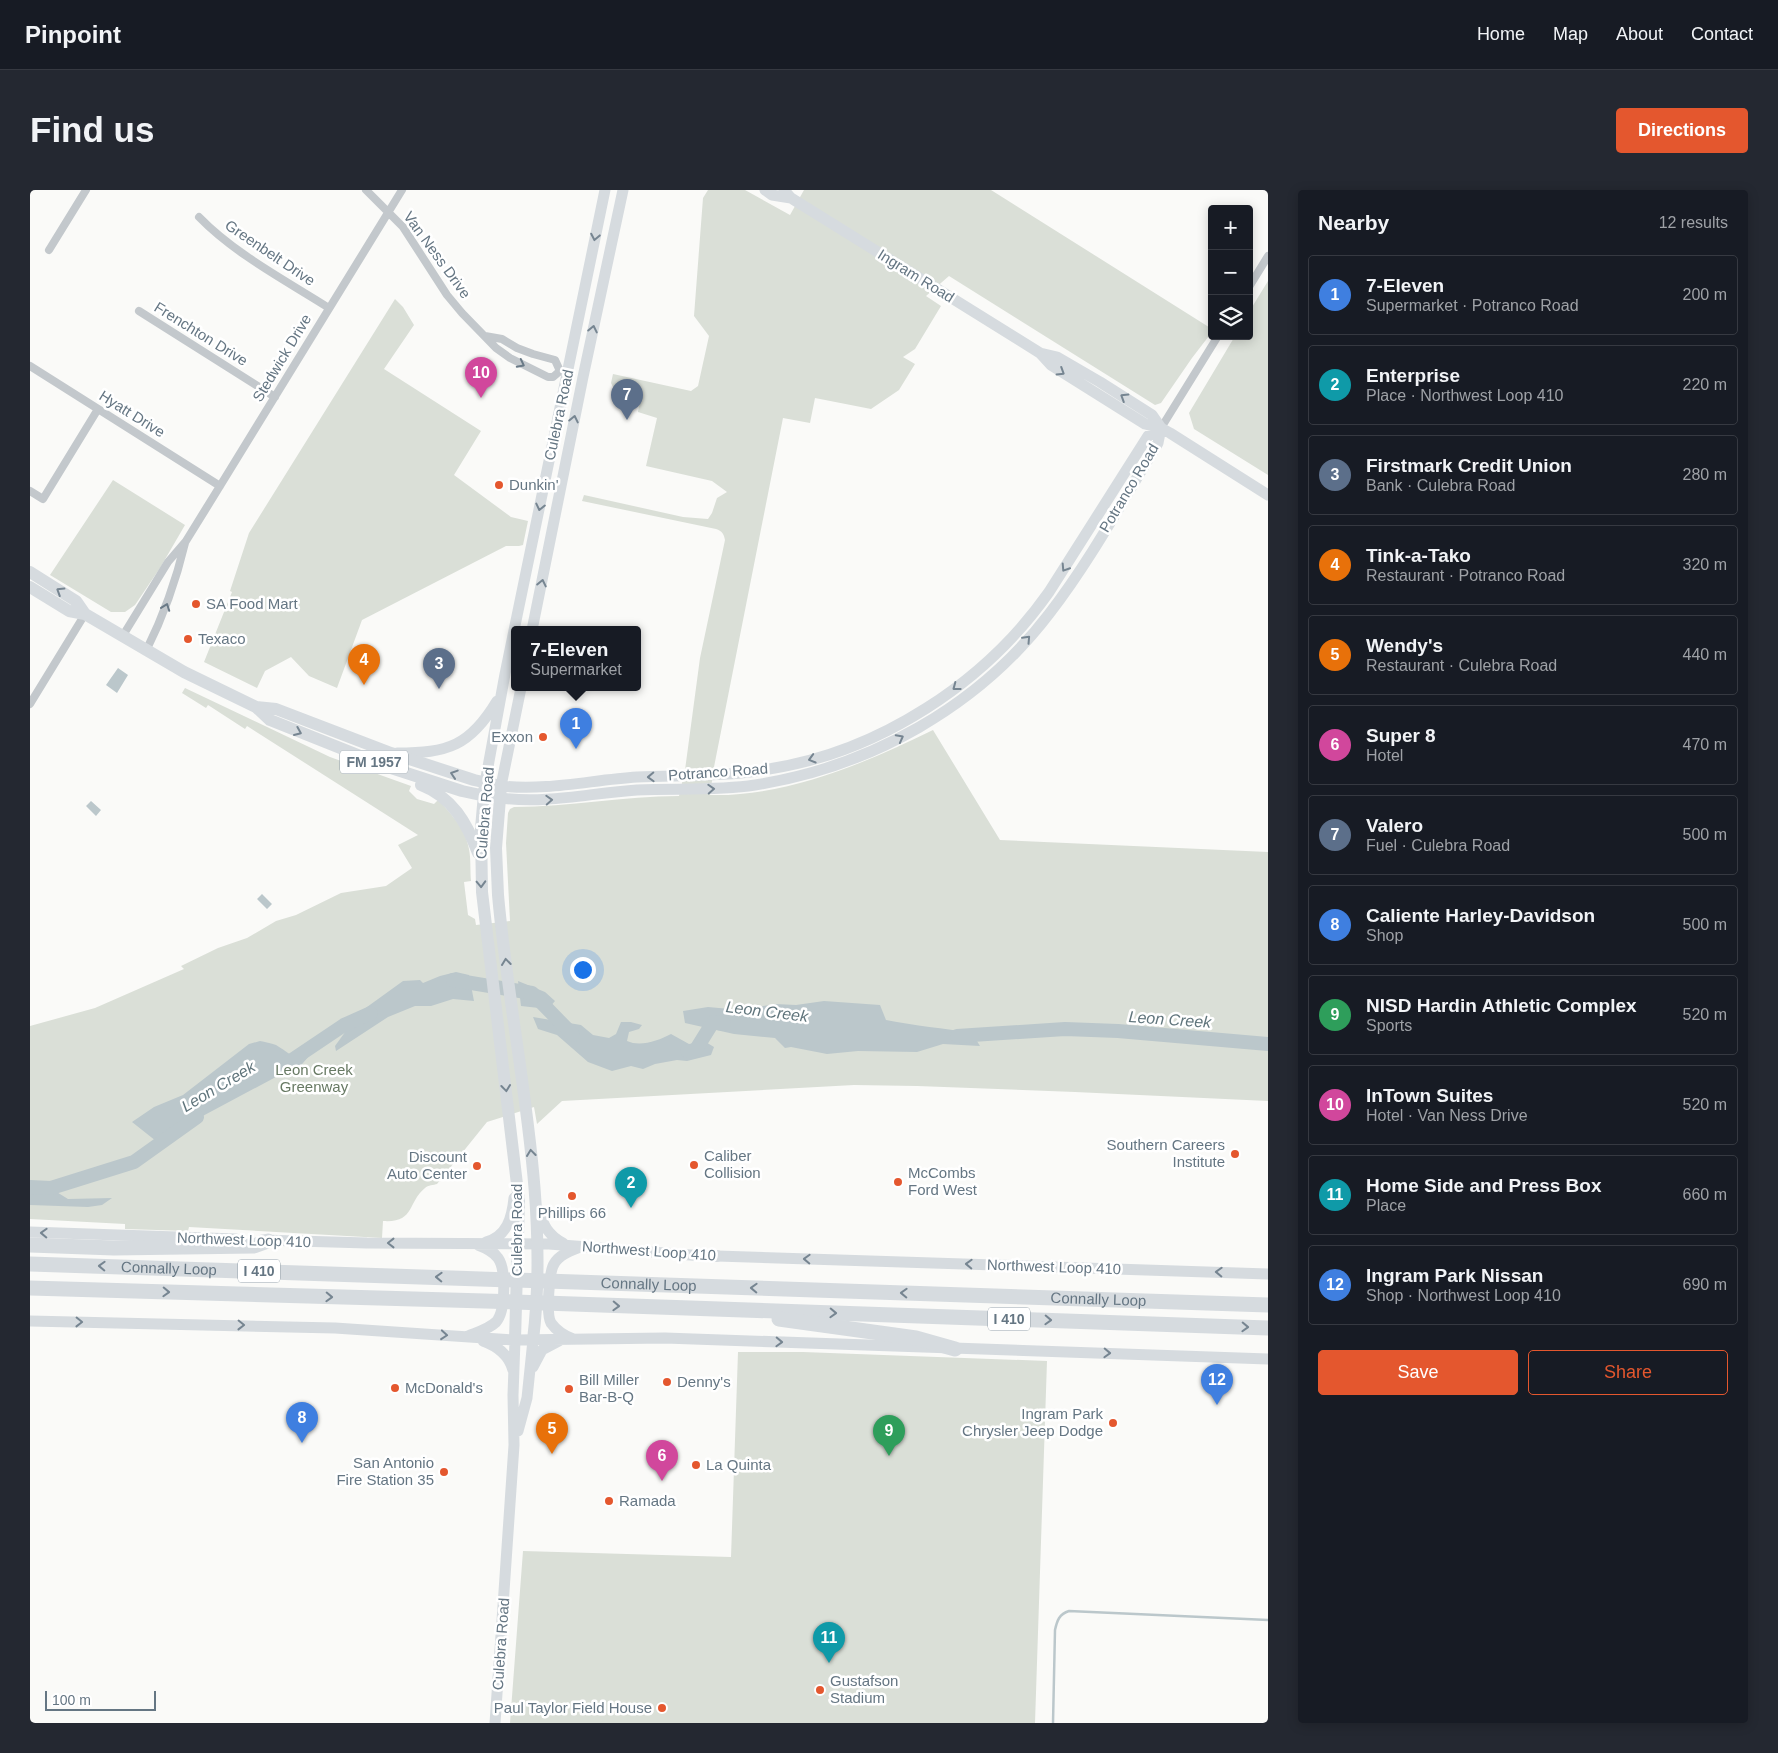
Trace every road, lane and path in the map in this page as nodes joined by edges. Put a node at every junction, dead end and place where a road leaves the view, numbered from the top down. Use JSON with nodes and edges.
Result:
{"nodes":[{"id":1,"x":86,"y":190,"type":"edge"},
{"id":2,"x":366,"y":190,"type":"edge"},
{"id":3,"x":402,"y":190,"type":"edge"},
{"id":4,"x":605,"y":190,"type":"edge"},
{"id":5,"x":623,"y":190,"type":"edge"},
{"id":6,"x":764,"y":190,"type":"edge"},
{"id":7,"x":788,"y":194,"type":"edge"},
{"id":8,"x":388,"y":212,"type":"junction"},
{"id":9,"x":199,"y":217,"type":"dead end"},
{"id":10,"x":49,"y":250,"type":"dead end"},
{"id":11,"x":1268,"y":256,"type":"edge"},
{"id":12,"x":1253,"y":280,"type":"edge"},
{"id":13,"x":329,"y":308,"type":"junction"},
{"id":14,"x":139,"y":311,"type":"dead end"},
{"id":15,"x":485,"y":336,"type":"junction"},
{"id":16,"x":1216,"y":340,"type":"edge"},
{"id":17,"x":30,"y":366,"type":"edge"},
{"id":18,"x":564,"y":372,"type":"junction"},
{"id":19,"x":583,"y":377,"type":"junction"},
{"id":20,"x":275,"y":397,"type":"junction"},
{"id":21,"x":98,"y":409,"type":"junction"},
{"id":22,"x":1161,"y":428,"type":"junction"},
{"id":23,"x":220,"y":486,"type":"junction"},
{"id":24,"x":30,"y":491,"type":"edge"},
{"id":25,"x":1268,"y":495,"type":"edge"},
{"id":26,"x":186,"y":541,"type":"junction"},
{"id":27,"x":1076,"y":551,"type":"junction"},
{"id":28,"x":1087,"y":558,"type":"junction"},
{"id":29,"x":30,"y":572,"type":"edge"},
{"id":30,"x":30,"y":587,"type":"edge"},
{"id":31,"x":85,"y":614,"type":"junction"},
{"id":32,"x":515,"y":626,"type":"edge"},
{"id":33,"x":533,"y":626,"type":"edge"},
{"id":34,"x":122,"y":637,"type":"junction"},
{"id":35,"x":511,"y":646,"type":"edge"},
{"id":36,"x":146,"y":652,"type":"junction"},
{"id":37,"x":520,"y":691,"type":"edge"},
{"id":38,"x":502,"y":693,"type":"junction"},
{"id":39,"x":30,"y":704,"type":"edge"},
{"id":40,"x":256,"y":707,"type":"junction"},
{"id":41,"x":869,"y":738,"type":"junction"},
{"id":42,"x":874,"y":750,"type":"junction"},
{"id":43,"x":391,"y":753,"type":"junction"},
{"id":44,"x":388,"y":767,"type":"junction"},
{"id":45,"x":730,"y":775,"type":"junction"},
{"id":46,"x":731,"y":788,"type":"junction"},
{"id":47,"x":484,"y":790,"type":"junction"},
{"id":48,"x":501,"y":792,"type":"junction"},
{"id":49,"x":481,"y":861,"type":"junction"},
{"id":50,"x":516,"y":1177,"type":"junction"},
{"id":51,"x":536,"y":1202,"type":"junction"},
{"id":52,"x":30,"y":1232,"type":"edge"},
{"id":53,"x":268,"y":1240,"type":"junction"},
{"id":54,"x":474,"y":1244,"type":"junction"},
{"id":55,"x":518,"y":1244,"type":"junction"},
{"id":56,"x":537,"y":1244,"type":"junction"},
{"id":57,"x":564,"y":1244,"type":"junction"},
{"id":58,"x":30,"y":1245,"type":"edge"},
{"id":59,"x":584,"y":1246,"type":"junction"},
{"id":60,"x":703,"y":1256,"type":"joint"},
{"id":61,"x":717,"y":1256,"type":"joint"},
{"id":62,"x":30,"y":1264,"type":"edge"},
{"id":63,"x":1268,"y":1274,"type":"edge"},
{"id":64,"x":30,"y":1288,"type":"edge"},
{"id":65,"x":1268,"y":1294,"type":"edge"},
{"id":66,"x":1172,"y":1302,"type":"junction"},
{"id":67,"x":1268,"y":1305,"type":"edge"},
{"id":68,"x":749,"y":1310,"type":"junction"},
{"id":69,"x":30,"y":1321,"type":"edge"},
{"id":70,"x":1268,"y":1328,"type":"edge"},
{"id":71,"x":467,"y":1336,"type":"junction"},
{"id":72,"x":569,"y":1339,"type":"junction"},
{"id":73,"x":515,"y":1340,"type":"junction"},
{"id":74,"x":533,"y":1340,"type":"junction"},
{"id":75,"x":955,"y":1349,"type":"junction"},
{"id":76,"x":1268,"y":1359,"type":"edge"},
{"id":77,"x":514,"y":1373,"type":"junction"},
{"id":78,"x":530,"y":1381,"type":"junction"},
{"id":79,"x":514,"y":1445,"type":"junction"},
{"id":80,"x":495,"y":1723,"type":"edge"}],
"edges":[{"from":1,"to":10,"type":"street"},
{"from":2,"to":8,"type":"street","name":"Van Ness Drive"},
{"from":3,"to":8,"type":"street","name":"Stedwick Drive"},
{"from":4,"to":18,"type":"main road","name":"Culebra Road","one_way":true},
{"from":19,"to":5,"type":"main road","name":"Culebra Road","one_way":true},
{"from":6,"to":7,"type":"main road","name":"Ingram Road"},
{"from":7,"to":22,"type":"main road","name":"Ingram Road"},
{"from":8,"to":13,"type":"street","name":"Stedwick Drive"},
{"from":8,"to":15,"type":"street","name":"Van Ness Drive"},
{"from":9,"to":13,"type":"street","name":"Greenbelt Drive"},
{"from":11,"to":12,"type":"street"},
{"from":13,"to":20,"type":"street","name":"Stedwick Drive"},
{"from":14,"to":20,"type":"street","name":"Frenchton Drive"},
{"from":15,"to":18,"type":"street","name":"Van Ness Drive"},
{"from":15,"to":18,"type":"street","name":"Van Ness Drive","one_way":true},
{"from":16,"to":22,"type":"street"},
{"from":17,"to":21,"type":"street","name":"Hyatt Drive"},
{"from":18,"to":19,"type":"street"},
{"from":18,"to":32,"type":"main road","name":"Culebra Road","one_way":true},
{"from":33,"to":19,"type":"main road","name":"Culebra Road","one_way":true},
{"from":20,"to":23,"type":"street","name":"Stedwick Drive"},
{"from":21,"to":23,"type":"street","name":"Hyatt Drive"},
{"from":21,"to":24,"type":"street"},
{"from":22,"to":25,"type":"main road","name":"Ingram Road"},
{"from":22,"to":27,"type":"main road","name":"Potranco Road"},
{"from":22,"to":28,"type":"main road","name":"Potranco Road"},
{"from":23,"to":26,"type":"street","name":"Stedwick Drive"},
{"from":26,"to":34,"type":"street","name":"Stedwick Drive"},
{"from":36,"to":26,"type":"street","name":"Stedwick Drive","one_way":true},
{"from":27,"to":28,"type":"main road"},
{"from":27,"to":41,"type":"main road","name":"Potranco Road","one_way":true},
{"from":42,"to":28,"type":"main road","name":"Potranco Road","one_way":true},
{"from":31,"to":29,"type":"main road","number":"FM 1957","one_way":true},
{"from":30,"to":31,"type":"main road","number":"FM 1957"},
{"from":31,"to":34,"type":"main road","number":"FM 1957"},
{"from":31,"to":39,"type":"street"},
{"from":34,"to":36,"type":"main road","number":"FM 1957"},
{"from":35,"to":38,"type":"main road","name":"Culebra Road","one_way":true},
{"from":36,"to":40,"type":"main road","number":"FM 1957"},
{"from":37,"to":48,"type":"main road","name":"Culebra Road"},
{"from":38,"to":43,"type":"main road"},
{"from":38,"to":47,"type":"main road","name":"Culebra Road"},
{"from":40,"to":43,"type":"main road","name":"Potranco Road","number":"FM 1957"},
{"from":40,"to":44,"type":"main road","name":"Potranco Road","number":"FM 1957","one_way":true},
{"from":41,"to":42,"type":"main road"},
{"from":41,"to":45,"type":"main road","name":"Potranco Road","one_way":true},
{"from":42,"to":46,"type":"main road","name":"Potranco Road"},
{"from":47,"to":43,"type":"main road","name":"Potranco Road","number":"FM 1957","one_way":true},
{"from":44,"to":47,"type":"main road","name":"Potranco Road","number":"FM 1957"},
{"from":44,"to":49,"type":"main road"},
{"from":45,"to":46,"type":"main road"},
{"from":45,"to":48,"type":"main road","name":"Potranco Road","one_way":true},
{"from":48,"to":46,"type":"main road","name":"Potranco Road","one_way":true},
{"from":47,"to":48,"type":"main road","name":"Potranco Road","number":"FM 1957"},
{"from":47,"to":49,"type":"main road","name":"Culebra Road"},
{"from":51,"to":48,"type":"main road","name":"Culebra Road","one_way":true},
{"from":49,"to":50,"type":"main road","name":"Culebra Road","one_way":true},
{"from":50,"to":54,"type":"main road"},
{"from":50,"to":55,"type":"main road","name":"Culebra Road"},
{"from":51,"to":56,"type":"main road","name":"Culebra Road"},
{"from":51,"to":57,"type":"main road"},
{"from":53,"to":52,"type":"main road","name":"Northwest Loop 410","one_way":true},
{"from":54,"to":53,"type":"main road","name":"Northwest Loop 410","one_way":true},
{"from":53,"to":58,"type":"highway"},
{"from":54,"to":55,"type":"main road","name":"Northwest Loop 410"},
{"from":54,"to":71,"type":"main road"},
{"from":55,"to":56,"type":"main road","name":"Northwest Loop 410"},
{"from":55,"to":73,"type":"main road","name":"Culebra Road"},
{"from":56,"to":57,"type":"main road","name":"Northwest Loop 410"},
{"from":56,"to":74,"type":"main road","name":"Culebra Road"},
{"from":57,"to":59,"type":"main road","name":"Northwest Loop 410"},
{"from":59,"to":60,"type":"main road","name":"Northwest Loop 410"},
{"from":59,"to":72,"type":"main road"},
{"from":60,"to":61,"type":"main road","name":"Northwest Loop 410"},
{"from":63,"to":61,"type":"main road","name":"Northwest Loop 410","one_way":true},
{"from":66,"to":62,"type":"highway","name":"Connally Loop","number":"I 410","one_way":true},
{"from":64,"to":68,"type":"highway","name":"Connally Loop","number":"I 410","one_way":true},
{"from":65,"to":66,"type":"highway"},
{"from":66,"to":67,"type":"highway","name":"Connally Loop","number":"I 410"},
{"from":68,"to":70,"type":"highway","name":"Connally Loop","number":"I 410","one_way":true},
{"from":68,"to":75,"type":"highway"},
{"from":69,"to":71,"type":"main road","one_way":true},
{"from":71,"to":73,"type":"main road"},
{"from":71,"to":77,"type":"main road"},
{"from":72,"to":74,"type":"main road"},
{"from":72,"to":75,"type":"main road","one_way":true},
{"from":72,"to":78,"type":"main road"},
{"from":73,"to":74,"type":"main road"},
{"from":73,"to":77,"type":"main road","name":"Culebra Road"},
{"from":74,"to":78,"type":"main road","name":"Culebra Road"},
{"from":75,"to":76,"type":"main road","one_way":true},
{"from":77,"to":79,"type":"main road","name":"Culebra Road"},
{"from":78,"to":79,"type":"main road","name":"Culebra Road"},
{"from":79,"to":80,"type":"main road","name":"Culebra Road"}]}
